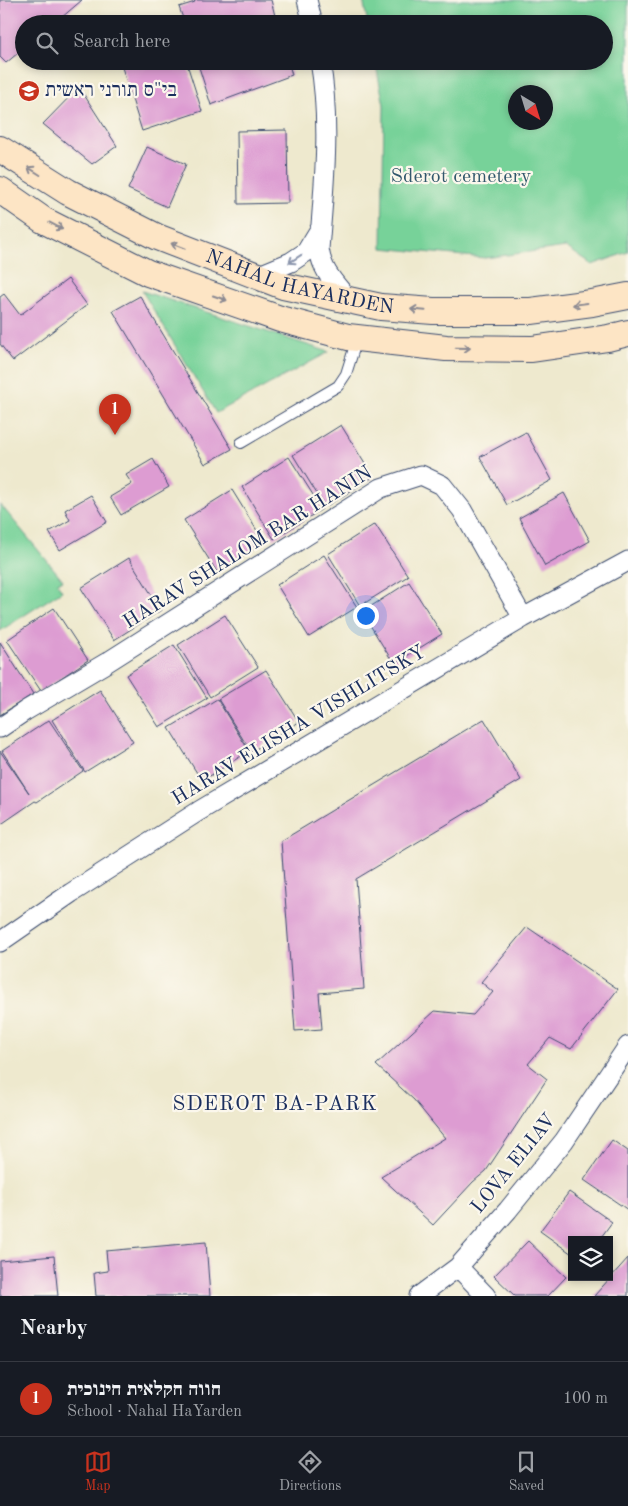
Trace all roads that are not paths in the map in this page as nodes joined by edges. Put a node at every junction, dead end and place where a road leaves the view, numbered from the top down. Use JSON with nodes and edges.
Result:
{"nodes":[{"id":1,"x":307,"y":0,"type":"edge"},
{"id":2,"x":311,"y":15,"type":"edge"},
{"id":3,"x":322,"y":70,"type":"edge"},
{"id":4,"x":0,"y":149,"type":"edge"},
{"id":5,"x":0,"y":190,"type":"edge"},
{"id":6,"x":321,"y":228,"type":"junction"},
{"id":7,"x":257,"y":276,"type":"junction"},
{"id":8,"x":628,"y":296,"type":"edge"},
{"id":9,"x":347,"y":298,"type":"junction"},
{"id":10,"x":628,"y":333,"type":"edge"},
{"id":11,"x":357,"y":338,"type":"junction"},
{"id":12,"x":241,"y":443,"type":"dead end"},
{"id":13,"x":628,"y":561,"type":"edge"},
{"id":14,"x":523,"y":618,"type":"junction"},
{"id":15,"x":0,"y":728,"type":"edge"},
{"id":16,"x":0,"y":942,"type":"edge"},
{"id":17,"x":628,"y":1046,"type":"edge"},
{"id":18,"x":458,"y":1267,"type":"junction"},
{"id":19,"x":419,"y":1296,"type":"edge"},
{"id":20,"x":486,"y":1296,"type":"edge"}],
"edges":[{"from":1,"to":2,"type":"street"},
{"from":3,"to":6,"type":"street"},
{"from":7,"to":4,"type":"main road","name":"NAHAL HAYARDEN","one_way":true},
{"from":5,"to":11,"type":"main road","name":"NAHAL HAYARDEN","one_way":true},
{"from":6,"to":7,"type":"street","one_way":true},
{"from":6,"to":9,"type":"street"},
{"from":7,"to":9,"type":"main road","name":"NAHAL HAYARDEN"},
{"from":8,"to":9,"type":"main road","name":"NAHAL HAYARDEN","one_way":true},
{"from":11,"to":10,"type":"main road","name":"NAHAL HAYARDEN","one_way":true},
{"from":11,"to":12,"type":"lane"},
{"from":13,"to":14,"type":"street","name":"HARAV ELISHA VISHLITSKY"},
{"from":14,"to":15,"type":"street","name":"HARAV SHALOM BAR HANIN"},
{"from":14,"to":16,"type":"street","name":"HARAV ELISHA VISHLITSKY"},
{"from":17,"to":18,"type":"street","name":"LOVA ELIAV"},
{"from":18,"to":19,"type":"street","name":"LOVA ELIAV"},
{"from":18,"to":20,"type":"street"}]}
